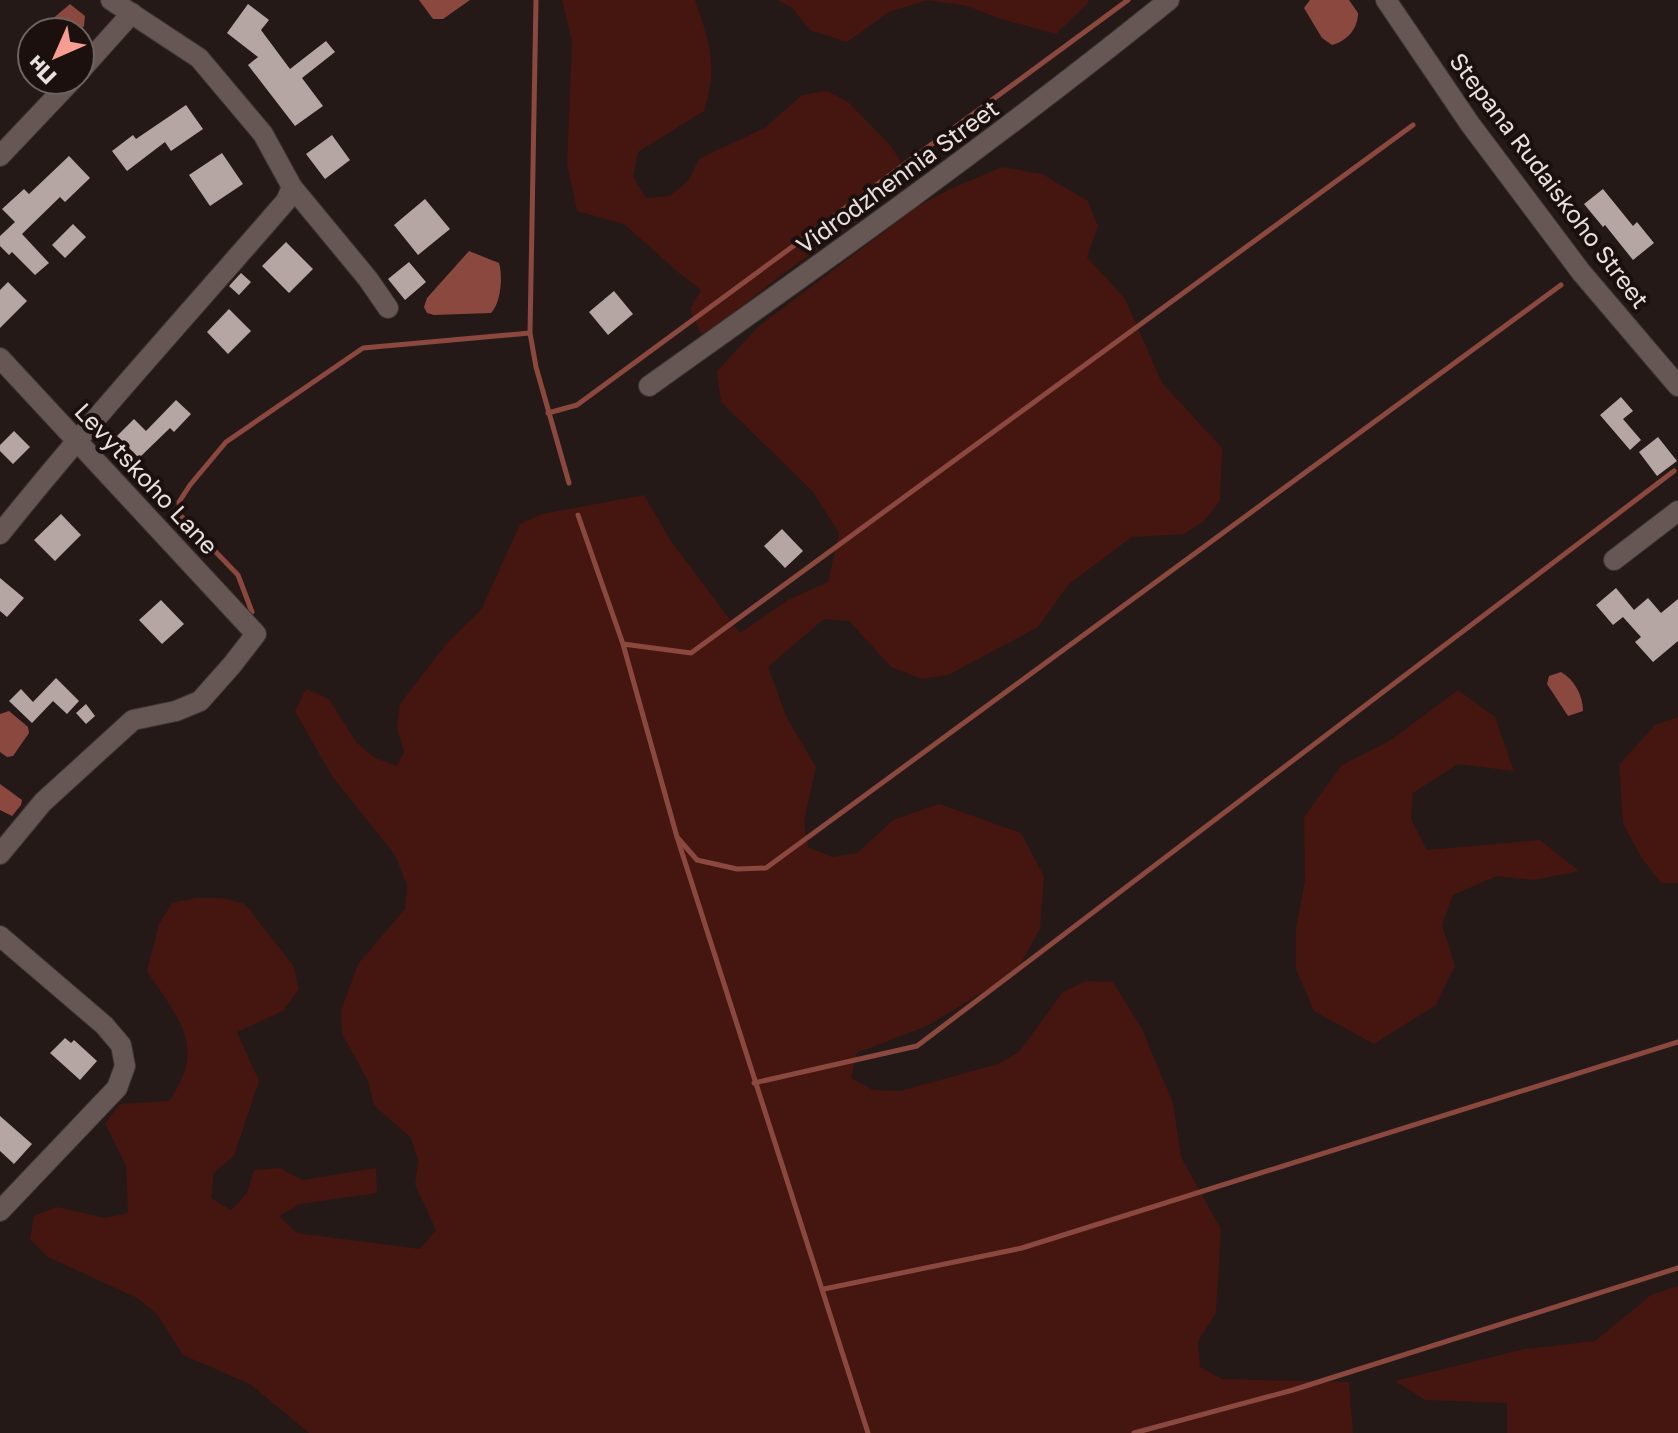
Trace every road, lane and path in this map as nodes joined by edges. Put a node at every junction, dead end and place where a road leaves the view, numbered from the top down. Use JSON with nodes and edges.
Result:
{"nodes":[{"id":1,"x":111,"y":0,"type":"edge"},
{"id":2,"x":1169,"y":0,"type":"edge"},
{"id":3,"x":1386,"y":0,"type":"edge"},
{"id":4,"x":132,"y":13,"type":"junction"},
{"id":5,"x":96,"y":53,"type":"edge"},
{"id":6,"x":57,"y":96,"type":"edge"},
{"id":7,"x":0,"y":156,"type":"edge"},
{"id":8,"x":292,"y":187,"type":"junction"},
{"id":9,"x":388,"y":308,"type":"dead end"},
{"id":10,"x":0,"y":358,"type":"edge"},
{"id":11,"x":649,"y":386,"type":"dead end"},
{"id":12,"x":1678,"y":386,"type":"edge"},
{"id":13,"x":76,"y":439,"type":"junction"},
{"id":14,"x":1678,"y":511,"type":"edge"},
{"id":15,"x":0,"y":534,"type":"edge"},
{"id":16,"x":1614,"y":560,"type":"dead end"},
{"id":17,"x":0,"y":854,"type":"edge"},
{"id":18,"x":0,"y":936,"type":"edge"},
{"id":19,"x":0,"y":1211,"type":"edge"}],
"edges":[{"from":1,"to":4,"type":"street"},
{"from":2,"to":11,"type":"street","name":"Vidrodzhennia Street"},
{"from":3,"to":12,"type":"street","name":"Stepana Rudaiskoho Street"},
{"from":4,"to":5,"type":"street"},
{"from":4,"to":8,"type":"street"},
{"from":6,"to":7,"type":"street"},
{"from":8,"to":9,"type":"street"},
{"from":8,"to":13,"type":"street"},
{"from":10,"to":13,"type":"street","name":"Levytskoho Lane"},
{"from":13,"to":15,"type":"street"},
{"from":13,"to":17,"type":"street","name":"Levytskoho Lane"},
{"from":14,"to":16,"type":"street"},
{"from":18,"to":19,"type":"street"}]}
